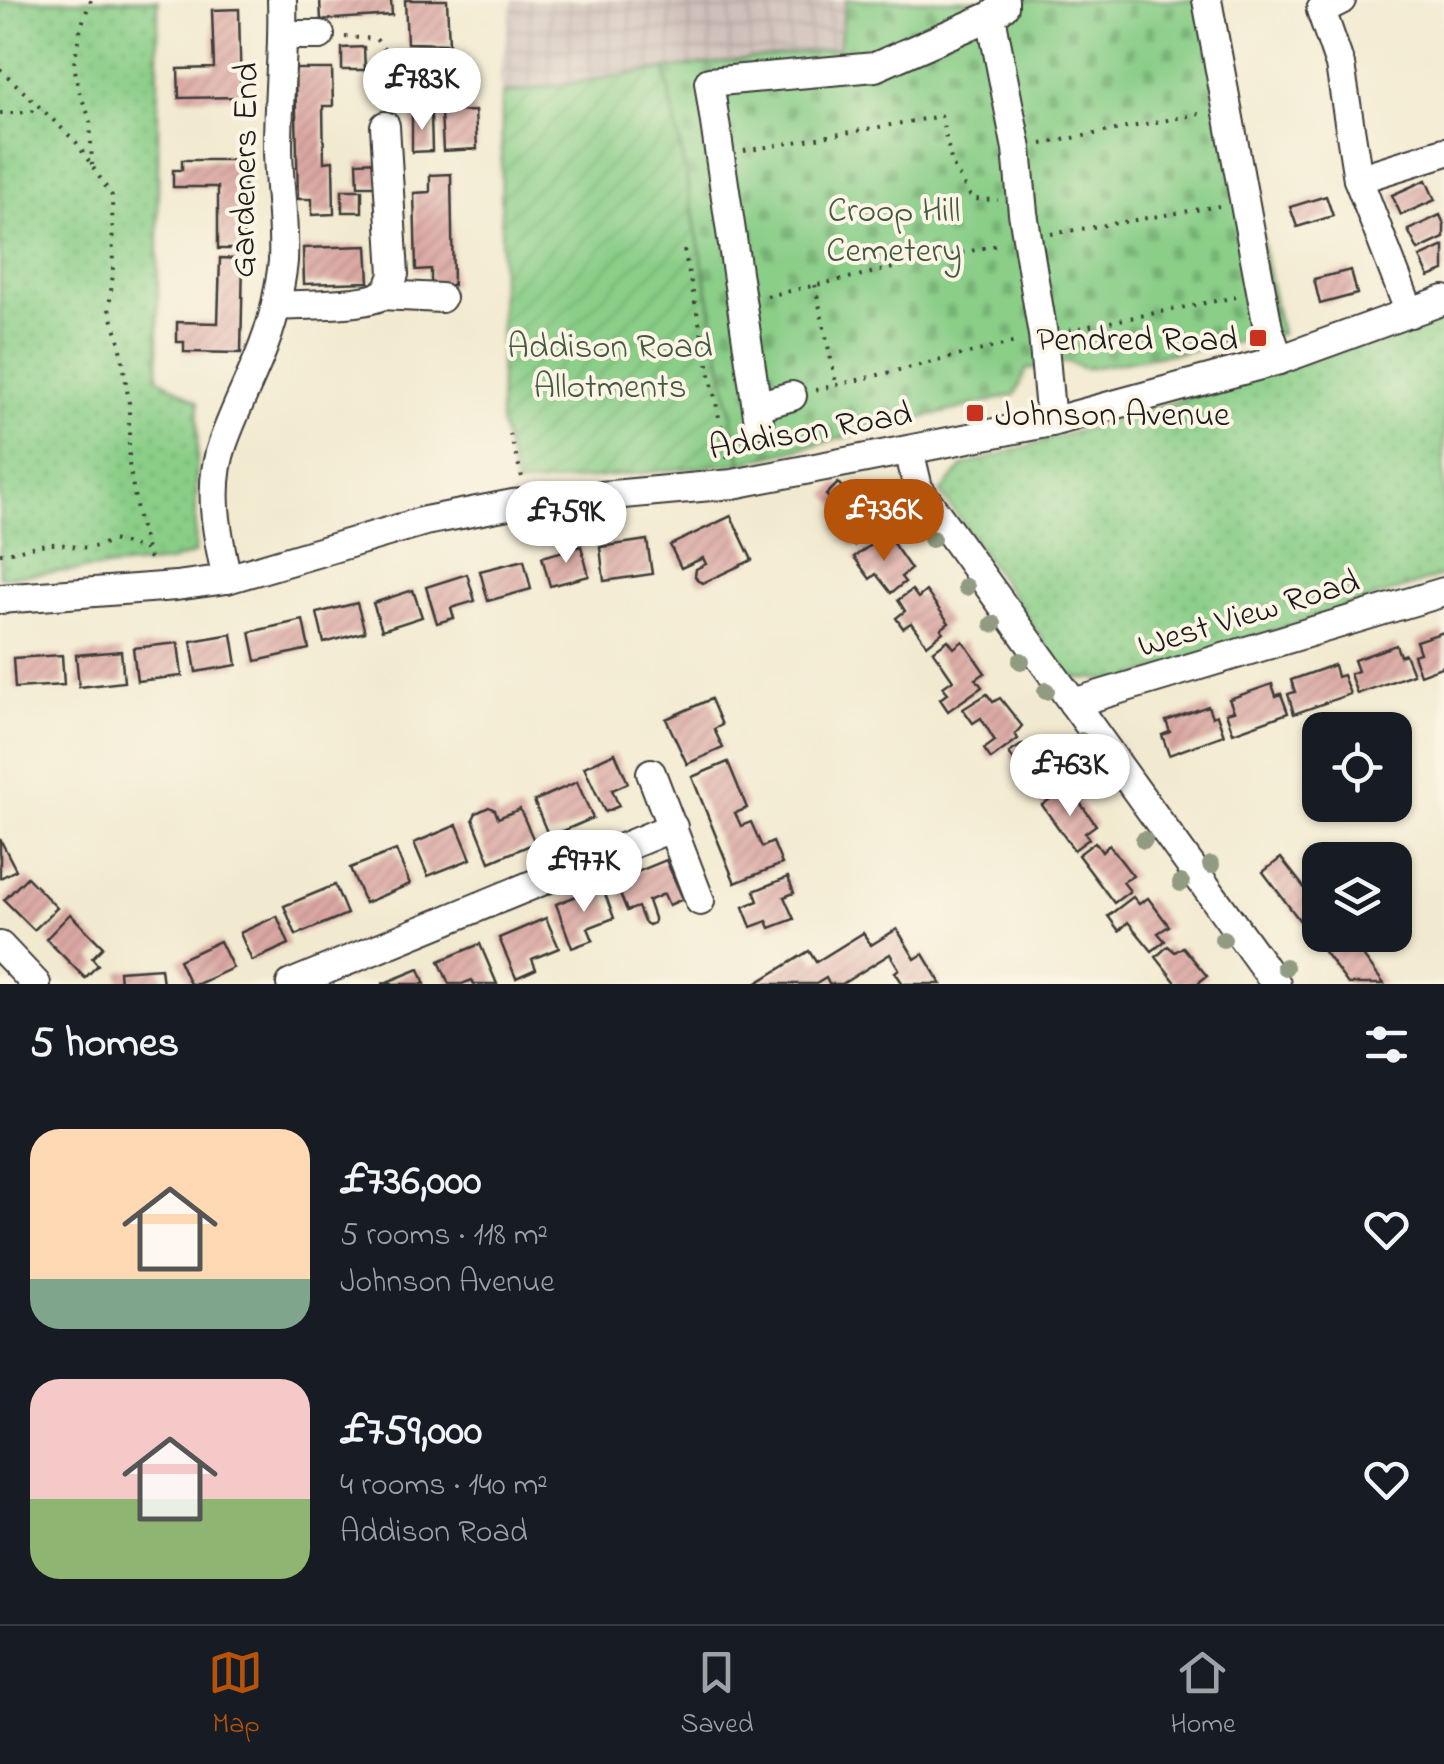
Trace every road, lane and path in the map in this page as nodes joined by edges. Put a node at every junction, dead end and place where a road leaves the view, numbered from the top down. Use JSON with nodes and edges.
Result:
{"nodes":[{"id":1,"x":91,"y":0,"type":"edge"},
{"id":2,"x":282,"y":0,"type":"edge"},
{"id":3,"x":1207,"y":0,"type":"edge"},
{"id":4,"x":1341,"y":0,"type":"edge"},
{"id":5,"x":988,"y":5,"type":"edge"},
{"id":6,"x":283,"y":35,"type":"junction"},
{"id":7,"x":320,"y":35,"type":"joint"},
{"id":8,"x":0,"y":69,"type":"edge"},
{"id":9,"x":1227,"y":108,"type":"junction"},
{"id":10,"x":42,"y":110,"type":"junction"},
{"id":11,"x":0,"y":113,"type":"edge"},
{"id":12,"x":386,"y":126,"type":"joint"},
{"id":13,"x":1018,"y":149,"type":"junction"},
{"id":14,"x":1444,"y":152,"type":"edge"},
{"id":15,"x":720,"y":155,"type":"junction"},
{"id":16,"x":92,"y":166,"type":"junction"},
{"id":17,"x":1358,"y":178,"type":"junction"},
{"id":18,"x":1227,"y":205,"type":"dead end"},
{"id":19,"x":1026,"y":225,"type":"junction"},
{"id":20,"x":684,"y":250,"type":"dead end"},
{"id":21,"x":815,"y":285,"type":"junction"},
{"id":22,"x":1245,"y":295,"type":"dead end"},
{"id":23,"x":381,"y":296,"type":"junction"},
{"id":24,"x":441,"y":298,"type":"dead end"},
{"id":25,"x":1444,"y":300,"type":"edge"},
{"id":26,"x":742,"y":302,"type":"junction"},
{"id":27,"x":276,"y":306,"type":"junction"},
{"id":28,"x":1410,"y":314,"type":"junction"},
{"id":29,"x":1043,"y":336,"type":"junction"},
{"id":30,"x":1279,"y":360,"type":"junction"},
{"id":31,"x":836,"y":385,"type":"junction"},
{"id":32,"x":792,"y":396,"type":"joint"},
{"id":33,"x":1051,"y":422,"type":"junction"},
{"id":34,"x":510,"y":434,"type":"dead end"},
{"id":35,"x":909,"y":450,"type":"junction"},
{"id":36,"x":733,"y":484,"type":"junction"},
{"id":37,"x":529,"y":501,"type":"junction"},
{"id":38,"x":0,"y":553,"type":"edge"},
{"id":39,"x":149,"y":557,"type":"junction"},
{"id":40,"x":226,"y":579,"type":"junction"},
{"id":41,"x":176,"y":586,"type":"junction"},
{"id":42,"x":1444,"y":592,"type":"edge"},
{"id":43,"x":0,"y":599,"type":"edge"},
{"id":44,"x":1073,"y":704,"type":"junction"},
{"id":45,"x":651,"y":774,"type":"dead end"},
{"id":46,"x":673,"y":827,"type":"junction"},
{"id":47,"x":700,"y":901,"type":"dead end"},
{"id":48,"x":0,"y":946,"type":"edge"},
{"id":49,"x":36,"y":984,"type":"edge"},
{"id":50,"x":291,"y":984,"type":"edge"},
{"id":51,"x":1276,"y":984,"type":"edge"}],
"edges":[{"from":1,"to":16,"type":"path"},
{"from":2,"to":6,"type":"street","name":"Gardeners End"},
{"from":3,"to":9,"type":"street"},
{"from":4,"to":17,"type":"street"},
{"from":5,"to":13,"type":"street"},
{"from":5,"to":15,"type":"street"},
{"from":6,"to":7,"type":"street","name":"Gardeners End"},
{"from":6,"to":27,"type":"street","name":"Gardeners End"},
{"from":7,"to":12,"type":"path"},
{"from":8,"to":10,"type":"path"},
{"from":9,"to":13,"type":"path"},
{"from":9,"to":30,"type":"street"},
{"from":10,"to":11,"type":"path"},
{"from":10,"to":16,"type":"path"},
{"from":12,"to":23,"type":"street"},
{"from":13,"to":19,"type":"street"},
{"from":14,"to":17,"type":"street"},
{"from":15,"to":19,"type":"path"},
{"from":15,"to":26,"type":"street"},
{"from":16,"to":39,"type":"path"},
{"from":17,"to":28,"type":"street"},
{"from":18,"to":19,"type":"path"},
{"from":19,"to":21,"type":"path"},
{"from":19,"to":29,"type":"street"},
{"from":20,"to":36,"type":"path"},
{"from":21,"to":26,"type":"path"},
{"from":21,"to":31,"type":"path"},
{"from":22,"to":29,"type":"path"},
{"from":23,"to":24,"type":"street","name":"Gardeners End"},
{"from":23,"to":27,"type":"street","name":"Gardeners End"},
{"from":25,"to":28,"type":"street","name":"Addison Road"},
{"from":26,"to":32,"type":"street"},
{"from":27,"to":40,"type":"street","name":"Gardeners End"},
{"from":28,"to":30,"type":"street","name":"Addison Road"},
{"from":29,"to":31,"type":"path"},
{"from":29,"to":33,"type":"street"},
{"from":30,"to":33,"type":"street","name":"Addison Road"},
{"from":31,"to":32,"type":"path"},
{"from":33,"to":35,"type":"street","name":"Addison Road"},
{"from":34,"to":37,"type":"path"},
{"from":35,"to":36,"type":"street","name":"Addison Road"},
{"from":35,"to":44,"type":"street"},
{"from":36,"to":37,"type":"street","name":"Addison Road"},
{"from":37,"to":40,"type":"street","name":"Addison Road"},
{"from":38,"to":39,"type":"path"},
{"from":39,"to":41,"type":"path"},
{"from":40,"to":41,"type":"street","name":"Addison Road"},
{"from":41,"to":43,"type":"street","name":"Addison Road"},
{"from":42,"to":44,"type":"street","name":"West View Road"},
{"from":44,"to":51,"type":"street"},
{"from":45,"to":46,"type":"street"},
{"from":46,"to":47,"type":"street"},
{"from":46,"to":50,"type":"street"},
{"from":48,"to":49,"type":"street"}]}
